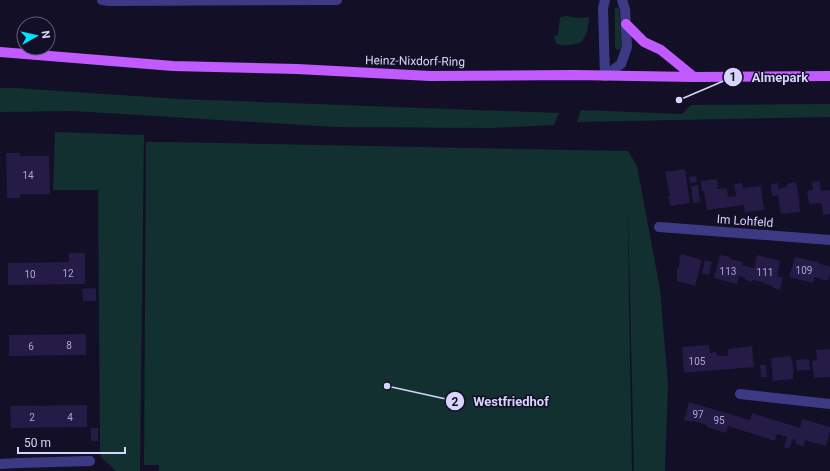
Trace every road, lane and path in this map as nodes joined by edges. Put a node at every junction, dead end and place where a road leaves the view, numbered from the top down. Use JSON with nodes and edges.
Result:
{"nodes":[{"id":1,"x":102,"y":0,"type":"edge"},
{"id":2,"x":338,"y":0,"type":"edge"},
{"id":3,"x":606,"y":0,"type":"edge"},
{"id":4,"x":622,"y":0,"type":"edge"},
{"id":5,"x":626,"y":24,"type":"junction"},
{"id":6,"x":0,"y":52,"type":"edge"},
{"id":7,"x":605,"y":76,"type":"junction"},
{"id":8,"x":830,"y":76,"type":"edge"},
{"id":9,"x":694,"y":77,"type":"junction"},
{"id":10,"x":659,"y":227,"type":"dead end"},
{"id":11,"x":830,"y":240,"type":"edge"},
{"id":12,"x":740,"y":394,"type":"dead end"},
{"id":13,"x":830,"y":404,"type":"edge"},
{"id":14,"x":90,"y":461,"type":"dead end"},
{"id":15,"x":0,"y":464,"type":"edge"},
{"id":16,"x":20,"y":467,"type":"edge"}],
"edges":[{"from":1,"to":2,"type":"street"},
{"from":3,"to":7,"type":"street"},
{"from":4,"to":5,"type":"street"},
{"from":5,"to":7,"type":"street"},
{"from":5,"to":9,"type":"main road"},
{"from":6,"to":7,"type":"main road","name":"Heinz-Nixdorf-Ring"},
{"from":7,"to":9,"type":"main road","name":"Heinz-Nixdorf-Ring"},
{"from":8,"to":9,"type":"main road","name":"Heinz-Nixdorf-Ring"},
{"from":10,"to":11,"type":"street","name":"Im Lohfeld"},
{"from":12,"to":13,"type":"street"},
{"from":14,"to":16,"type":"street"},
{"from":15,"to":16,"type":"street"}]}
